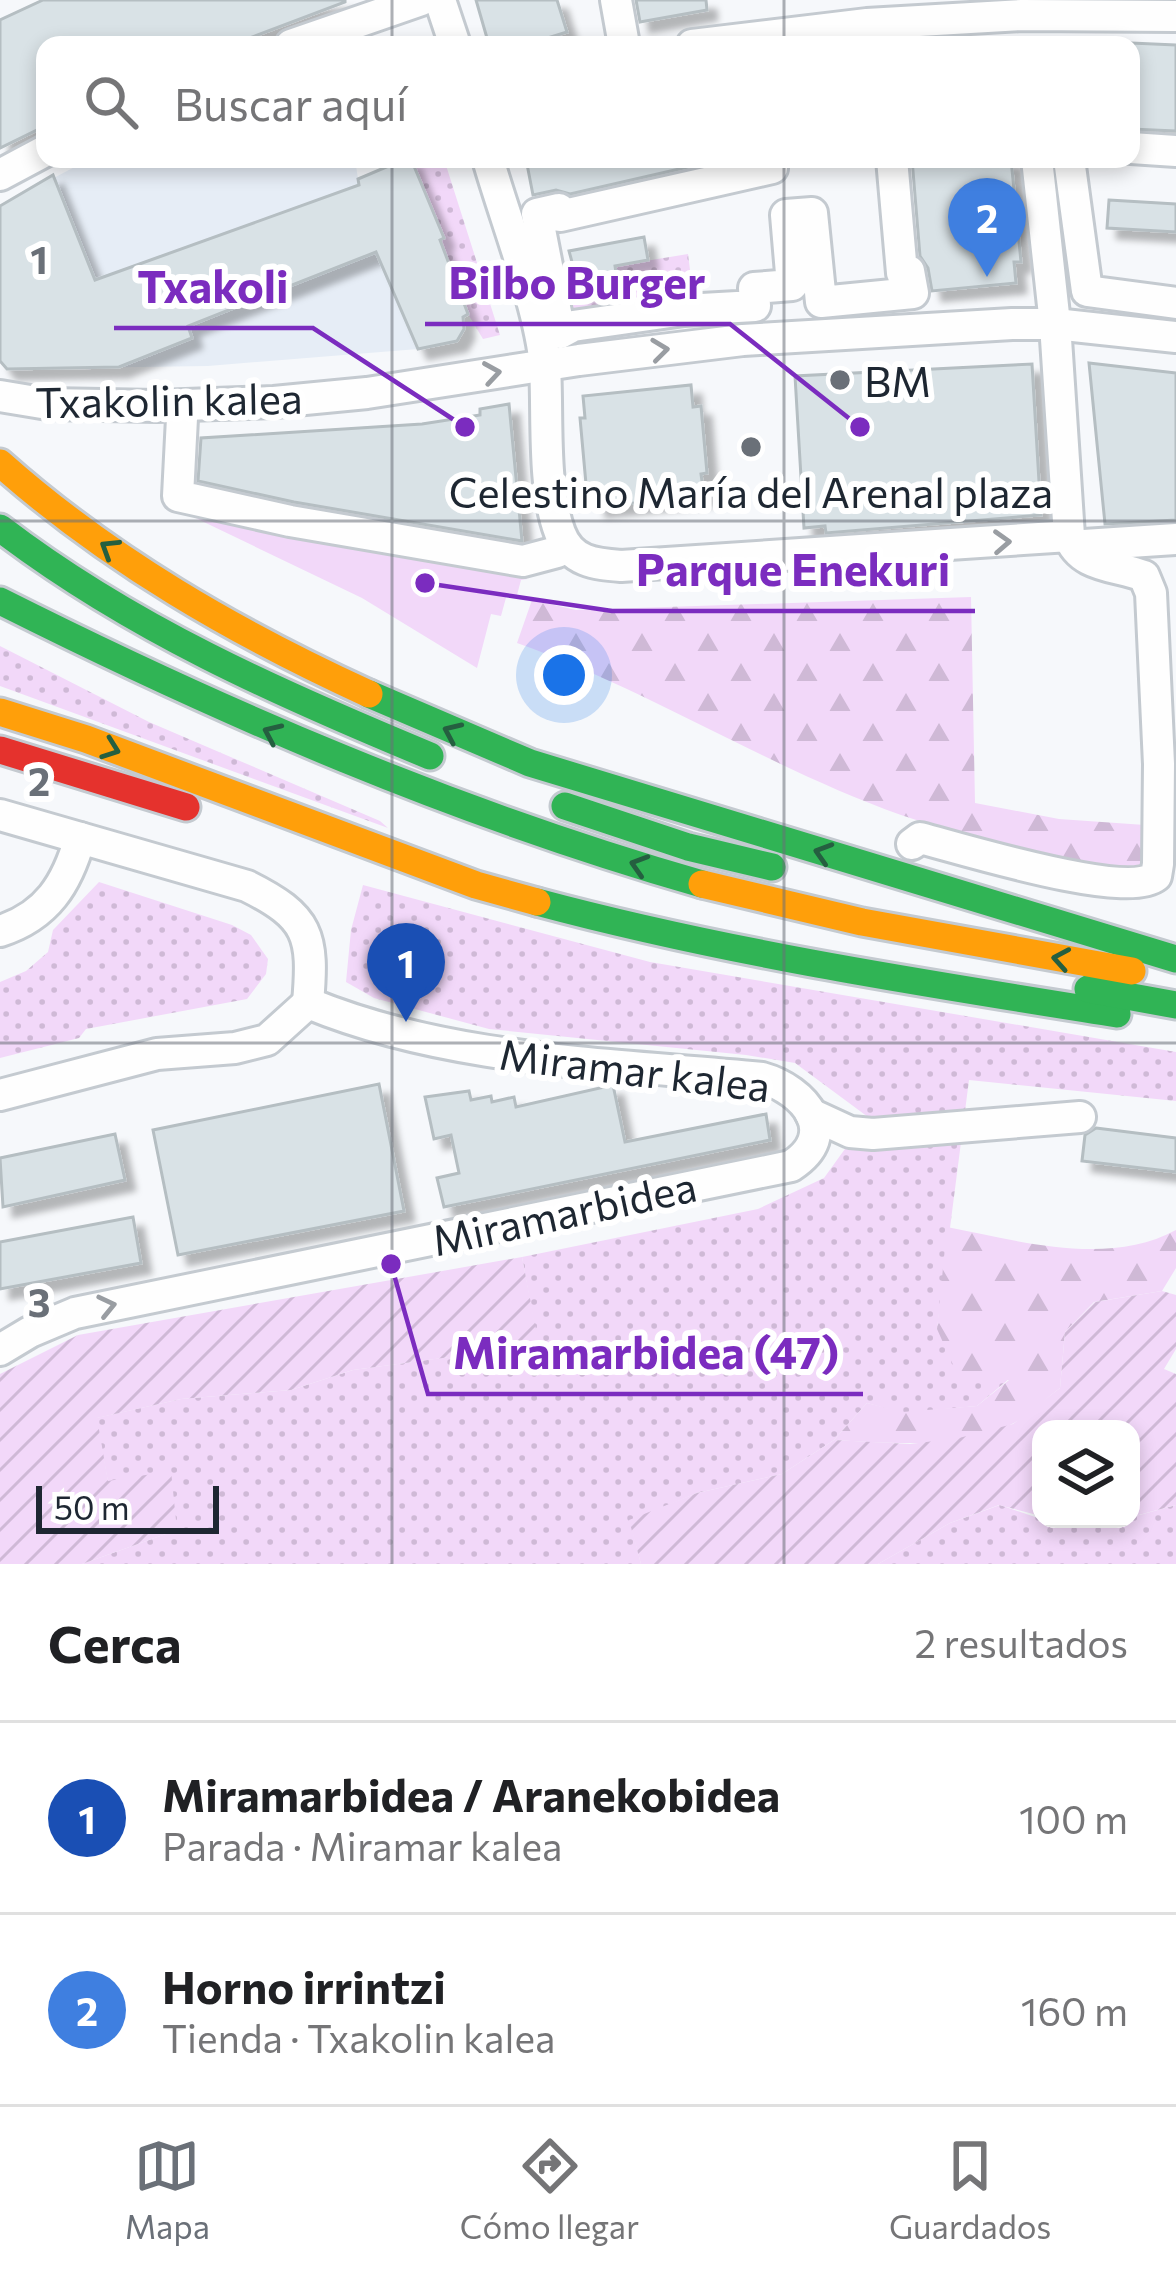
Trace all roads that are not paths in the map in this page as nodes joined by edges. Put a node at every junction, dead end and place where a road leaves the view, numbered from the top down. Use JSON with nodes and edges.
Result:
{"nodes":[{"id":1,"x":422,"y":0,"type":"edge"},
{"id":2,"x":440,"y":0,"type":"edge"},
{"id":3,"x":616,"y":0,"type":"edge"},
{"id":4,"x":860,"y":12,"type":"edge"},
{"id":5,"x":1176,"y":16,"type":"edge"},
{"id":6,"x":1022,"y":20,"type":"edge"},
{"id":7,"x":317,"y":36,"type":"edge"},
{"id":8,"x":452,"y":36,"type":"edge"},
{"id":9,"x":622,"y":36,"type":"edge"},
{"id":10,"x":738,"y":36,"type":"edge"},
{"id":11,"x":1140,"y":149,"type":"edge"},
{"id":12,"x":1176,"y":151,"type":"edge"},
{"id":13,"x":36,"y":157,"type":"edge"},
{"id":14,"x":490,"y":168,"type":"edge"},
{"id":15,"x":772,"y":168,"type":"edge"},
{"id":16,"x":893,"y":168,"type":"edge"},
{"id":17,"x":1038,"y":168,"type":"edge"},
{"id":18,"x":1070,"y":168,"type":"edge"},
{"id":19,"x":0,"y":175,"type":"edge"},
{"id":20,"x":1176,"y":302,"type":"edge"},
{"id":21,"x":1055,"y":324,"type":"junction"},
{"id":22,"x":1176,"y":337,"type":"edge"},
{"id":23,"x":544,"y":366,"type":"junction"},
{"id":24,"x":0,"y":396,"type":"edge"},
{"id":25,"x":182,"y":418,"type":"dead end"},
{"id":26,"x":0,"y":463,"type":"edge"},
{"id":27,"x":0,"y":528,"type":"edge"},
{"id":28,"x":1176,"y":538,"type":"edge"},
{"id":29,"x":1077,"y":541,"type":"junction"},
{"id":30,"x":557,"y":551,"type":"dead end"},
{"id":31,"x":0,"y":601,"type":"edge"},
{"id":32,"x":64,"y":663,"type":"dead end"},
{"id":33,"x":0,"y":712,"type":"edge"},
{"id":34,"x":233,"y":742,"type":"dead end"},
{"id":35,"x":0,"y":750,"type":"edge"},
{"id":36,"x":464,"y":769,"type":"dead end"},
{"id":37,"x":320,"y":778,"type":"dead end"},
{"id":38,"x":544,"y":799,"type":"dead end"},
{"id":39,"x":0,"y":815,"type":"edge"},
{"id":40,"x":80,"y":838,"type":"junction"},
{"id":41,"x":912,"y":844,"type":"dead end"},
{"id":42,"x":476,"y":885,"type":"junction"},
{"id":43,"x":0,"y":931,"type":"edge"},
{"id":44,"x":1176,"y":960,"type":"edge"},
{"id":45,"x":1176,"y":979,"type":"edge"},
{"id":46,"x":308,"y":1003,"type":"junction"},
{"id":47,"x":1176,"y":1005,"type":"edge"},
{"id":48,"x":1176,"y":1024,"type":"edge"},
{"id":49,"x":0,"y":1095,"type":"edge"},
{"id":50,"x":811,"y":1114,"type":"junction"},
{"id":51,"x":1080,"y":1118,"type":"dead end"},
{"id":52,"x":873,"y":1134,"type":"junction"},
{"id":53,"x":806,"y":1154,"type":"junction"},
{"id":54,"x":0,"y":1350,"type":"edge"}],
"edges":[{"from":1,"to":7,"type":"street"},
{"from":2,"to":8,"type":"street"},
{"from":3,"to":9,"type":"street"},
{"from":4,"to":6,"type":"street"},
{"from":4,"to":10,"type":"street"},
{"from":5,"to":6,"type":"street"},
{"from":11,"to":12,"type":"street"},
{"from":13,"to":19,"type":"street"},
{"from":14,"to":23,"type":"street"},
{"from":15,"to":16,"type":"street"},
{"from":17,"to":21,"type":"street"},
{"from":18,"to":20,"type":"street"},
{"from":21,"to":22,"type":"street","name":"Txakolin kalea"},
{"from":23,"to":21,"type":"street","name":"Txakolin kalea","one_way":true},
{"from":21,"to":29,"type":"street"},
{"from":24,"to":23,"type":"street","name":"Txakolin kalea","one_way":true},
{"from":23,"to":29,"type":"street","one_way":true},
{"from":25,"to":30,"type":"street"},
{"from":44,"to":26,"type":"main road","one_way":true},
{"from":27,"to":36,"type":"main road"},
{"from":28,"to":29,"type":"street"},
{"from":29,"to":41,"type":"street"},
{"from":45,"to":31,"type":"main road","one_way":true},
{"from":32,"to":34,"type":"main road"},
{"from":33,"to":42,"type":"main road","one_way":true},
{"from":35,"to":42,"type":"main road"},
{"from":37,"to":47,"type":"main road"},
{"from":38,"to":44,"type":"main road"},
{"from":39,"to":40,"type":"street"},
{"from":40,"to":43,"type":"street"},
{"from":40,"to":46,"type":"street"},
{"from":42,"to":48,"type":"main road"},
{"from":46,"to":49,"type":"street"},
{"from":46,"to":50,"type":"street","name":"Miramar kalea"},
{"from":50,"to":52,"type":"street","name":"Miramar kalea"},
{"from":50,"to":53,"type":"street"},
{"from":51,"to":52,"type":"street"},
{"from":52,"to":53,"type":"street","name":"Miramarbidea"},
{"from":54,"to":53,"type":"street","name":"Miramarbidea","one_way":true}]}
